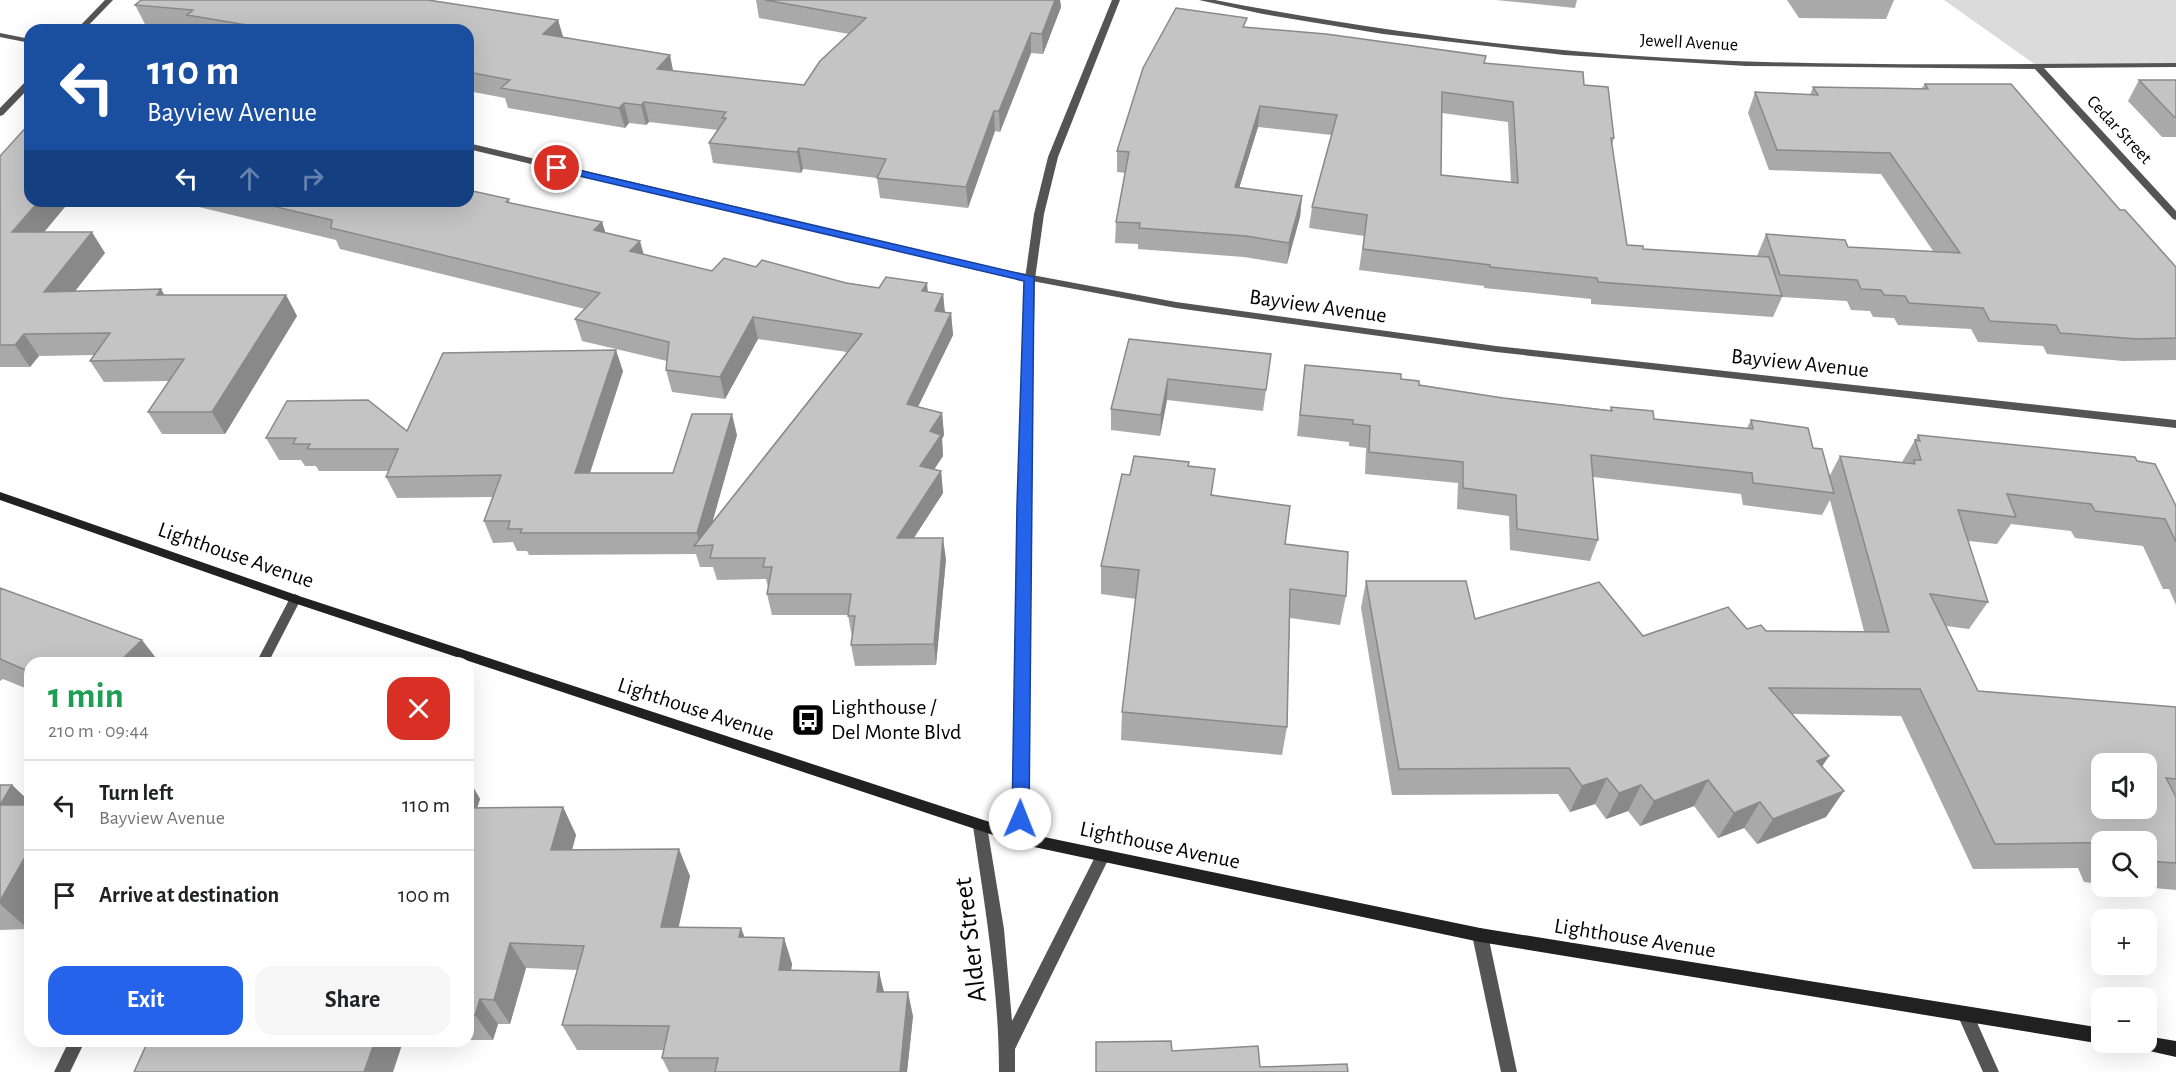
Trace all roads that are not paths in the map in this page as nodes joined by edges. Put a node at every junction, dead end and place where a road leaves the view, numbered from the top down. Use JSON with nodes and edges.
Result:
{"nodes":[{"id":1,"x":109,"y":0,"type":"edge"},
{"id":2,"x":1116,"y":0,"type":"edge"},
{"id":3,"x":1203,"y":0,"type":"edge"},
{"id":4,"x":86,"y":24,"type":"edge"},
{"id":5,"x":0,"y":35,"type":"edge"},
{"id":6,"x":24,"y":40,"type":"edge"},
{"id":7,"x":2176,"y":65,"type":"edge"},
{"id":8,"x":2037,"y":66,"type":"junction"},
{"id":9,"x":24,"y":88,"type":"edge"},
{"id":10,"x":0,"y":113,"type":"edge"},
{"id":11,"x":474,"y":147,"type":"edge"},
{"id":12,"x":2176,"y":217,"type":"edge"},
{"id":13,"x":1030,"y":279,"type":"junction"},
{"id":14,"x":2176,"y":424,"type":"edge"},
{"id":15,"x":0,"y":496,"type":"edge"},
{"id":16,"x":295,"y":599,"type":"junction"},
{"id":17,"x":265,"y":657,"type":"edge"},
{"id":18,"x":470,"y":657,"type":"edge"},
{"id":19,"x":474,"y":658,"type":"edge"},
{"id":20,"x":980,"y":826,"type":"junction"},
{"id":21,"x":1020,"y":838,"type":"junction"},
{"id":22,"x":1103,"y":856,"type":"junction"},
{"id":23,"x":1480,"y":935,"type":"junction"},
{"id":24,"x":1965,"y":1014,"type":"junction"},
{"id":25,"x":2091,"y":1034,"type":"edge"},
{"id":26,"x":2157,"y":1046,"type":"edge"},
{"id":27,"x":74,"y":1047,"type":"edge"},
{"id":28,"x":1007,"y":1048,"type":"junction"},
{"id":29,"x":2176,"y":1049,"type":"edge"},
{"id":30,"x":62,"y":1072,"type":"edge"},
{"id":31,"x":1006,"y":1072,"type":"edge"},
{"id":32,"x":1509,"y":1072,"type":"edge"},
{"id":33,"x":1990,"y":1072,"type":"edge"}],
"edges":[{"from":1,"to":4,"type":"street"},
{"from":2,"to":13,"type":"street"},
{"from":3,"to":8,"type":"street","name":"Jewell Avenue"},
{"from":5,"to":6,"type":"street"},
{"from":7,"to":8,"type":"street","name":"Jewell Avenue"},
{"from":8,"to":12,"type":"street","name":"Cedar Street"},
{"from":9,"to":10,"type":"street"},
{"from":11,"to":13,"type":"street","name":"Bayview Avenue"},
{"from":13,"to":14,"type":"street","name":"Bayview Avenue"},
{"from":13,"to":21,"type":"street"},
{"from":15,"to":16,"type":"main road","name":"Lighthouse Avenue"},
{"from":16,"to":17,"type":"street"},
{"from":16,"to":18,"type":"main road","name":"Lighthouse Avenue"},
{"from":19,"to":20,"type":"main road","name":"Lighthouse Avenue"},
{"from":20,"to":21,"type":"main road","name":"Lighthouse Avenue"},
{"from":20,"to":28,"type":"street","name":"Alder Street"},
{"from":21,"to":22,"type":"main road","name":"Lighthouse Avenue"},
{"from":22,"to":23,"type":"main road","name":"Lighthouse Avenue"},
{"from":22,"to":28,"type":"street","name":"Alder Street"},
{"from":23,"to":24,"type":"main road","name":"Lighthouse Avenue"},
{"from":23,"to":32,"type":"street"},
{"from":24,"to":25,"type":"main road","name":"Lighthouse Avenue"},
{"from":24,"to":33,"type":"street"},
{"from":26,"to":29,"type":"main road"},
{"from":27,"to":30,"type":"street"},
{"from":28,"to":31,"type":"street","name":"Alder Street"}]}
